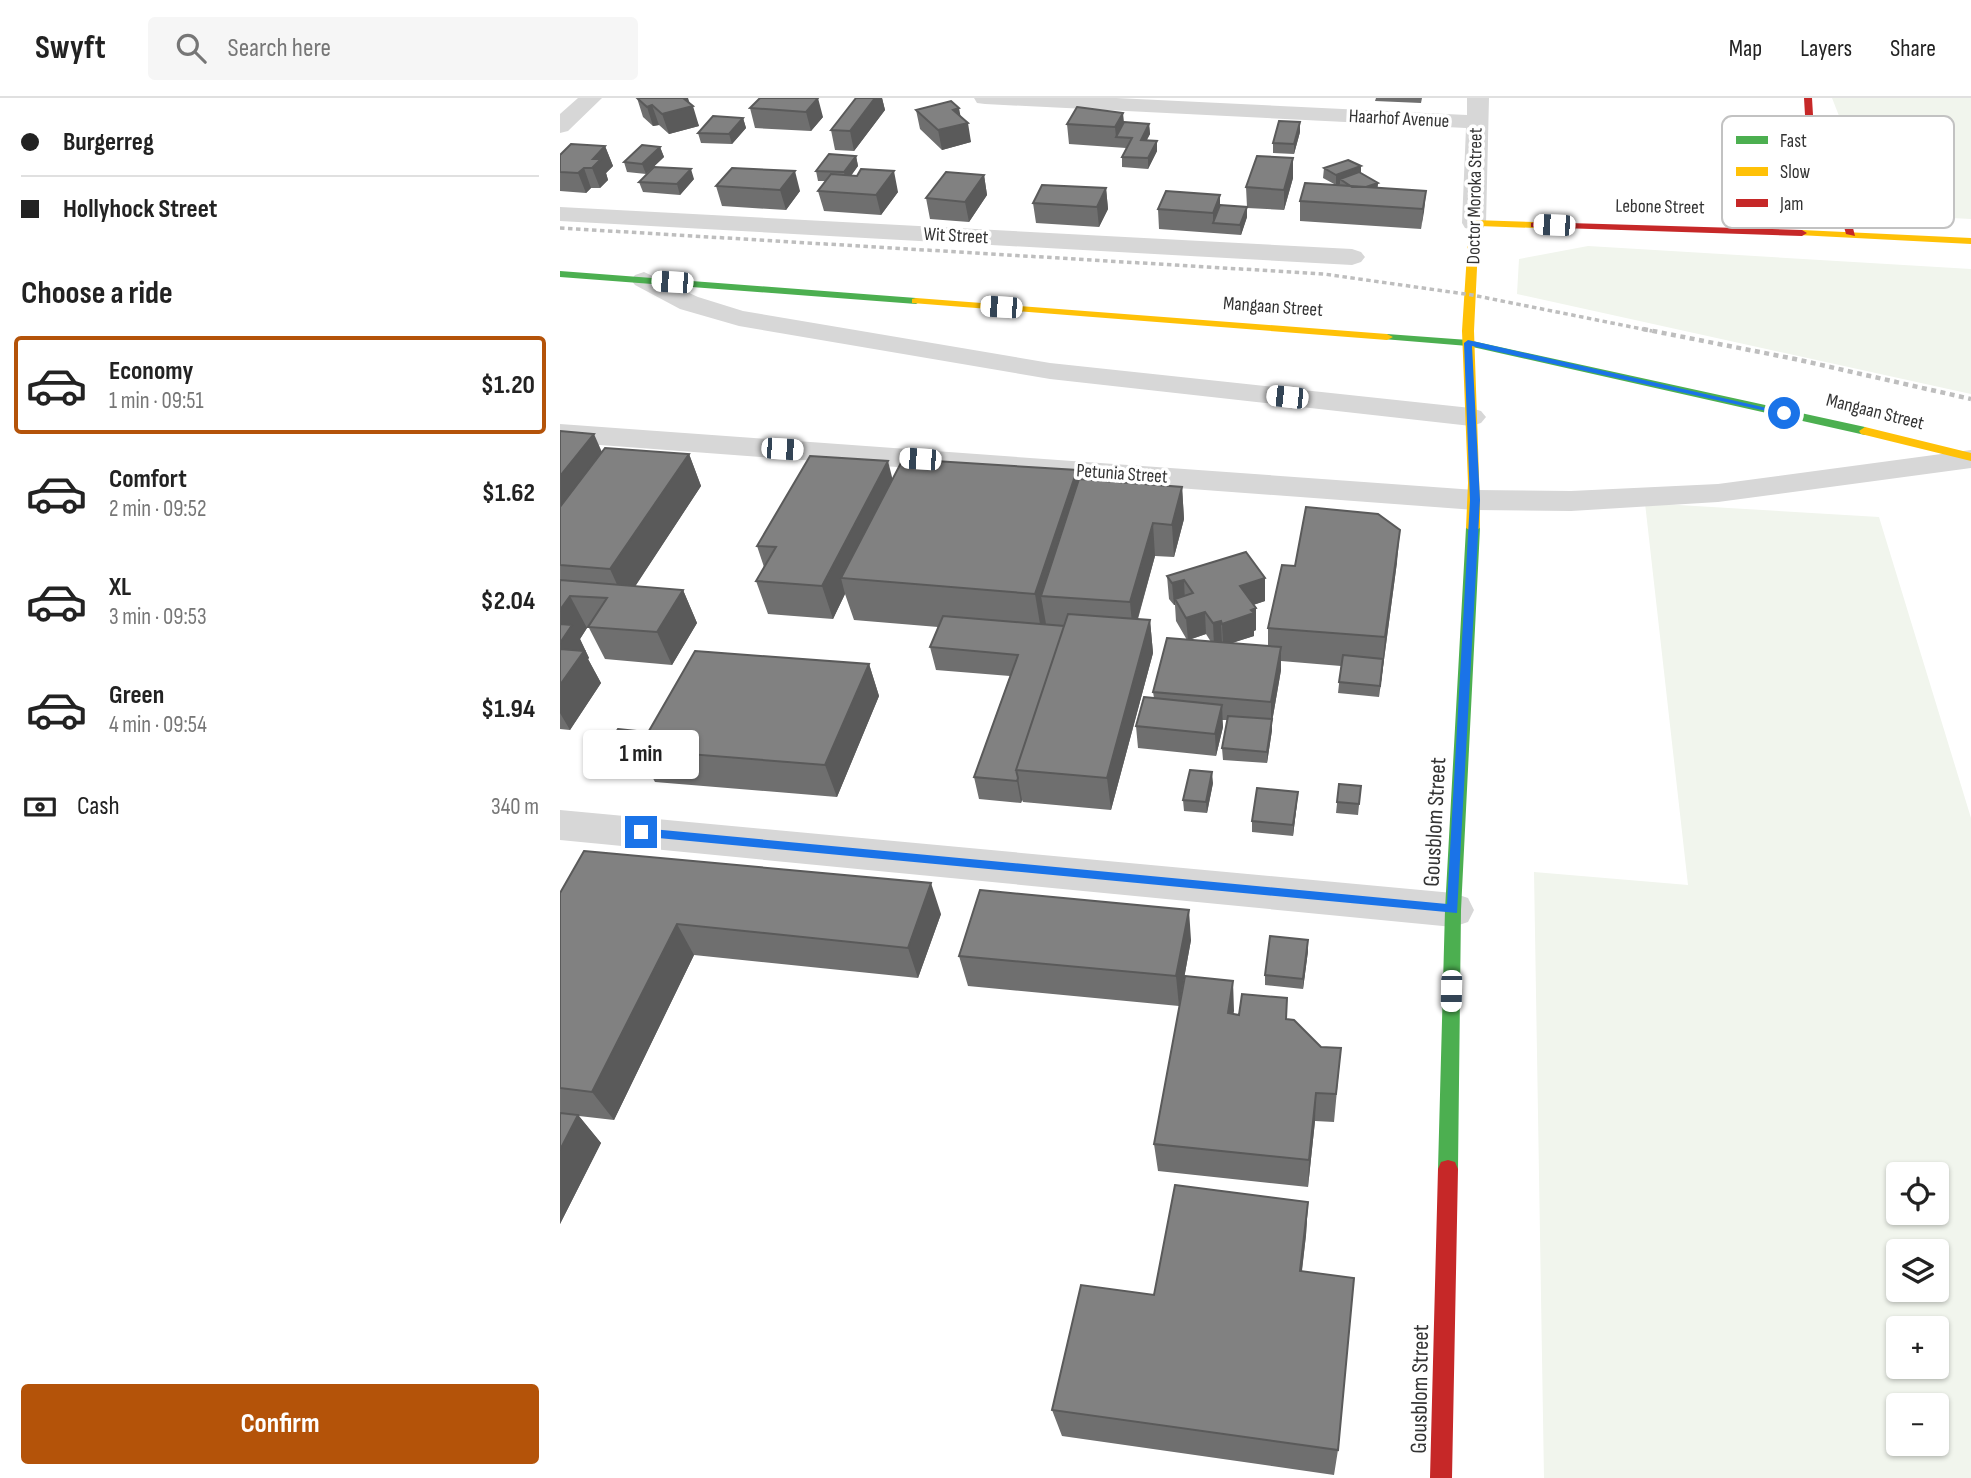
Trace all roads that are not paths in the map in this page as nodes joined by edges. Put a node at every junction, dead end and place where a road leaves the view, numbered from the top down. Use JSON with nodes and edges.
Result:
{"nodes":[{"id":1,"x":591,"y":98,"type":"edge"},
{"id":2,"x":985,"y":98,"type":"edge"},
{"id":3,"x":1478,"y":98,"type":"edge"},
{"id":4,"x":1792,"y":98,"type":"edge"},
{"id":5,"x":1808,"y":98,"type":"edge"},
{"id":6,"x":1809,"y":115,"type":"joint"},
{"id":7,"x":1476,"y":122,"type":"junction"},
{"id":8,"x":560,"y":127,"type":"edge"},
{"id":9,"x":560,"y":214,"type":"edge"},
{"id":10,"x":1474,"y":223,"type":"junction"},
{"id":11,"x":1722,"y":227,"type":"edge"},
{"id":12,"x":1849,"y":228,"type":"edge"},
{"id":13,"x":1713,"y":229,"type":"junction"},
{"id":14,"x":1851,"y":234,"type":"junction"},
{"id":15,"x":1971,"y":241,"type":"edge"},
{"id":16,"x":1352,"y":257,"type":"dead end"},
{"id":17,"x":560,"y":274,"type":"edge"},
{"id":18,"x":644,"y":280,"type":"junction"},
{"id":19,"x":1472,"y":295,"type":"joint"},
{"id":20,"x":1468,"y":343,"type":"junction"},
{"id":21,"x":1471,"y":417,"type":"junction"},
{"id":22,"x":560,"y":433,"type":"edge"},
{"id":23,"x":1971,"y":458,"type":"edge"},
{"id":24,"x":1475,"y":500,"type":"junction"},
{"id":25,"x":560,"y":825,"type":"edge"},
{"id":26,"x":1453,"y":910,"type":"junction"},
{"id":27,"x":1441,"y":1478,"type":"edge"}],
"edges":[{"from":1,"to":8,"type":"street"},
{"from":2,"to":7,"type":"street","name":"Haarhof Avenue"},
{"from":3,"to":7,"type":"street","name":"Doctor Moroka Street"},
{"from":4,"to":6,"type":"street"},
{"from":5,"to":6,"type":"street"},
{"from":7,"to":10,"type":"street","name":"Doctor Moroka Street"},
{"from":9,"to":16,"type":"street","name":"Wit Street"},
{"from":10,"to":13,"type":"street","name":"Lebone Street"},
{"from":10,"to":19,"type":"street","name":"Doctor Moroka Street"},
{"from":11,"to":13,"type":"street"},
{"from":12,"to":14,"type":"street"},
{"from":13,"to":14,"type":"street","name":"Lebone Street"},
{"from":14,"to":15,"type":"street","name":"Lebone Street"},
{"from":17,"to":18,"type":"street","name":"Mangaan Street"},
{"from":18,"to":20,"type":"street","name":"Mangaan Street"},
{"from":18,"to":21,"type":"street"},
{"from":19,"to":20,"type":"street","name":"Gousblom Street"},
{"from":20,"to":21,"type":"street","name":"Gousblom Street"},
{"from":20,"to":23,"type":"street","name":"Mangaan Street"},
{"from":21,"to":24,"type":"street","name":"Gousblom Street"},
{"from":22,"to":24,"type":"street","name":"Petunia Street"},
{"from":23,"to":24,"type":"street","name":"Petunia Street"},
{"from":24,"to":26,"type":"street","name":"Gousblom Street"},
{"from":25,"to":26,"type":"street"},
{"from":26,"to":27,"type":"street","name":"Gousblom Street"}]}
